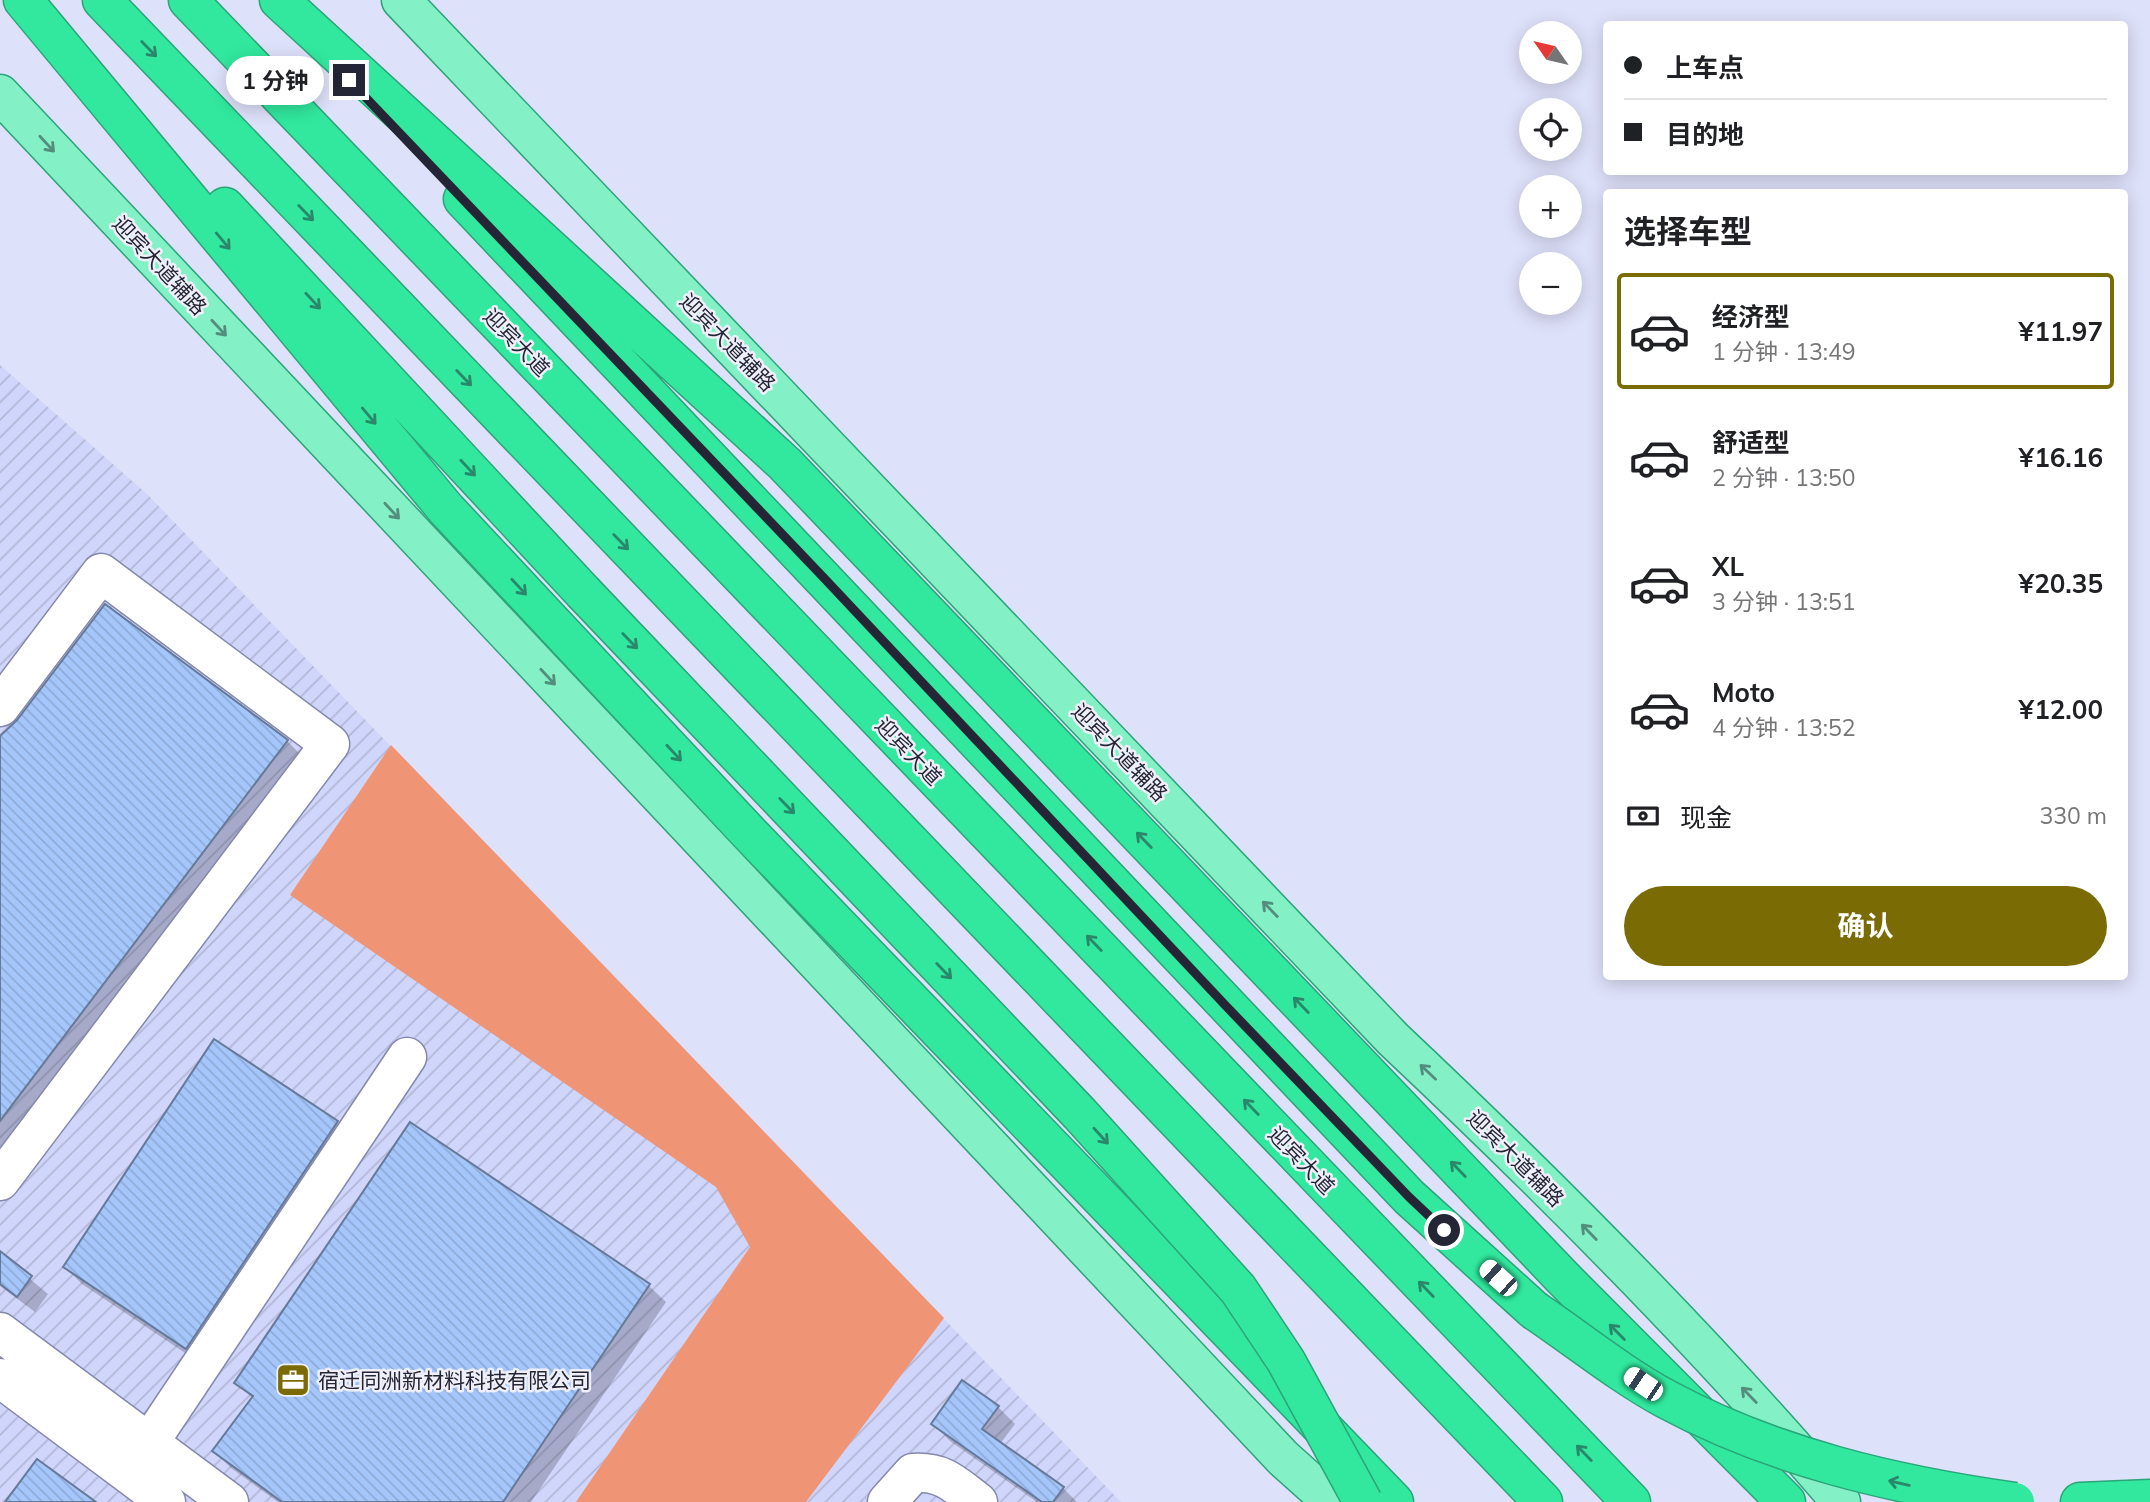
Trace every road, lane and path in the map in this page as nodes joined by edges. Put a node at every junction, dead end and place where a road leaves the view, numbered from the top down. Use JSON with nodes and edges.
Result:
{"nodes":[{"id":1,"x":23,"y":0,"type":"edge"},
{"id":2,"x":33,"y":0,"type":"edge"},
{"id":3,"x":102,"y":0,"type":"edge"},
{"id":4,"x":188,"y":0,"type":"edge"},
{"id":5,"x":273,"y":0,"type":"edge"},
{"id":6,"x":279,"y":0,"type":"edge"},
{"id":7,"x":401,"y":0,"type":"edge"},
{"id":8,"x":0,"y":94,"type":"edge"},
{"id":9,"x":0,"y":707,"type":"edge"},
{"id":10,"x":407,"y":1057,"type":"dead end"},
{"id":11,"x":0,"y":1181,"type":"edge"},
{"id":12,"x":0,"y":1332,"type":"edge"},
{"id":13,"x":40,"y":1361,"type":"junction"},
{"id":14,"x":6,"y":1394,"type":"edge"},
{"id":15,"x":149,"y":1443,"type":"junction"},
{"id":16,"x":2150,"y":1499,"type":"edge"},
{"id":17,"x":166,"y":1502,"type":"edge"},
{"id":18,"x":229,"y":1502,"type":"edge"},
{"id":19,"x":887,"y":1502,"type":"edge"},
{"id":20,"x":978,"y":1502,"type":"edge"},
{"id":21,"x":1332,"y":1502,"type":"edge"},
{"id":22,"x":1363,"y":1502,"type":"edge"},
{"id":23,"x":1394,"y":1502,"type":"edge"},
{"id":24,"x":1543,"y":1502,"type":"edge"},
{"id":25,"x":1631,"y":1502,"type":"edge"},
{"id":26,"x":1786,"y":1502,"type":"edge"},
{"id":27,"x":1841,"y":1502,"type":"edge"},
{"id":28,"x":2015,"y":1502,"type":"edge"},
{"id":29,"x":2080,"y":1502,"type":"edge"}],
"edges":[{"from":1,"to":23,"type":"highway","one_way":true},
{"from":2,"to":22,"type":"highway","one_way":true,"bridge":true},
{"from":3,"to":24,"type":"highway","one_way":true},
{"from":25,"to":4,"type":"highway","name":"迎宾大道","one_way":true},
{"from":28,"to":5,"type":"highway","one_way":true,"bridge":true},
{"from":26,"to":6,"type":"highway","one_way":true},
{"from":27,"to":7,"type":"main road","name":"迎宾大道辅路","one_way":true},
{"from":8,"to":21,"type":"main road","name":"迎宾大道辅路","one_way":true},
{"from":9,"to":11,"type":"street"},
{"from":10,"to":15,"type":"street"},
{"from":12,"to":13,"type":"street"},
{"from":13,"to":14,"type":"street"},
{"from":13,"to":15,"type":"street"},
{"from":14,"to":17,"type":"street"},
{"from":15,"to":18,"type":"street"},
{"from":16,"to":29,"type":"highway"},
{"from":19,"to":20,"type":"street"}]}
